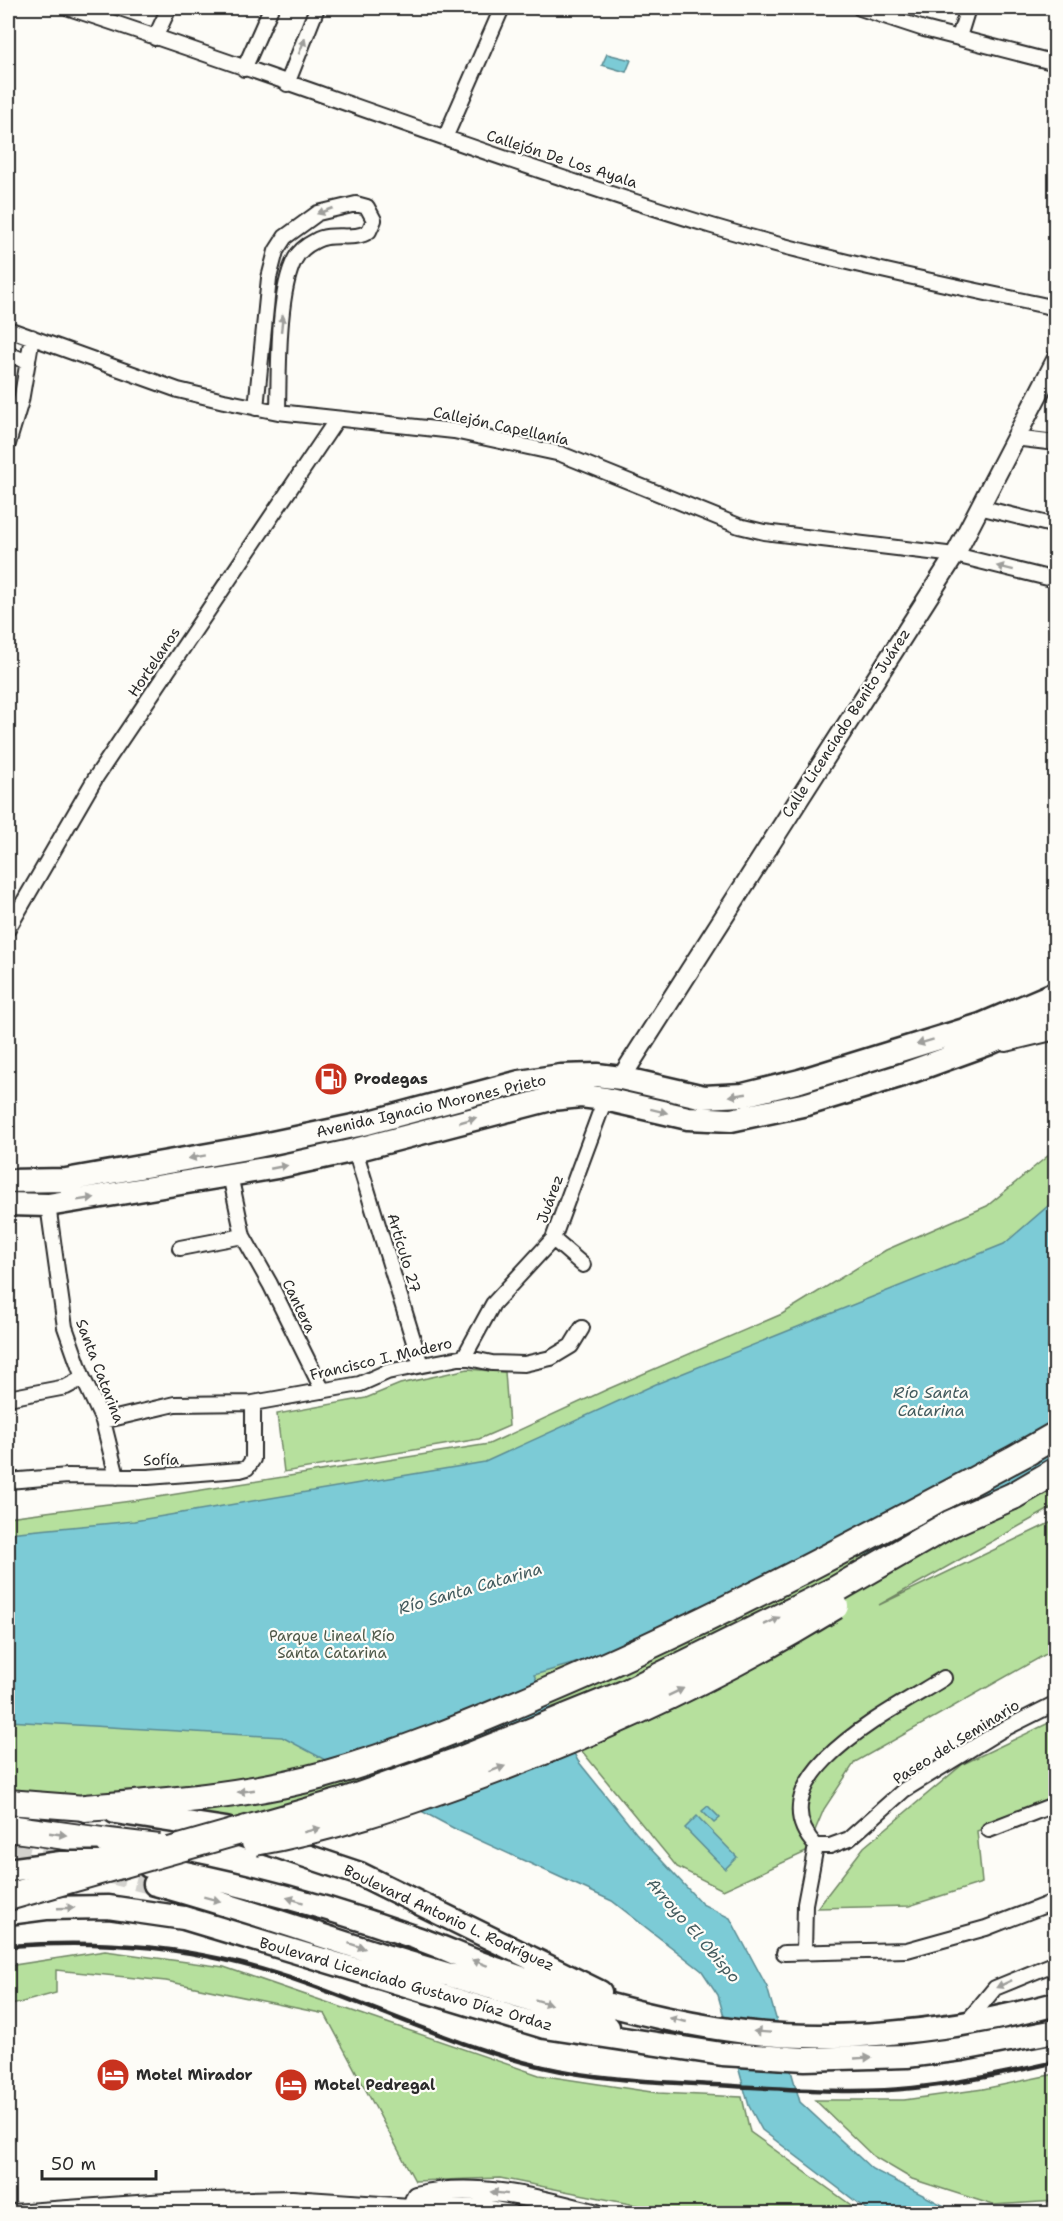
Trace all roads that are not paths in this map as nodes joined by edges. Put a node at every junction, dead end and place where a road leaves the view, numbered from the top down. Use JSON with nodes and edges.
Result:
{"nodes":[{"id":1,"x":69,"y":8,"type":"edge"},
{"id":2,"x":169,"y":8,"type":"edge"},
{"id":3,"x":271,"y":8,"type":"edge"},
{"id":4,"x":317,"y":8,"type":"edge"},
{"id":5,"x":502,"y":8,"type":"edge"},
{"id":6,"x":860,"y":8,"type":"edge"},
{"id":7,"x":968,"y":8,"type":"edge"},
{"id":8,"x":959,"y":37,"type":"junction"},
{"id":9,"x":155,"y":38,"type":"junction"},
{"id":10,"x":1056,"y":63,"type":"edge"},
{"id":11,"x":244,"y":69,"type":"junction"},
{"id":12,"x":287,"y":84,"type":"junction"},
{"id":13,"x":445,"y":138,"type":"junction"},
{"id":14,"x":1056,"y":308,"type":"edge"},
{"id":15,"x":8,"y":329,"type":"edge"},
{"id":16,"x":32,"y":338,"type":"junction"},
{"id":17,"x":263,"y":351,"type":"junction"},
{"id":18,"x":280,"y":353,"type":"junction"},
{"id":19,"x":8,"y":354,"type":"edge"},
{"id":20,"x":1056,"y":360,"type":"edge"},
{"id":21,"x":28,"y":362,"type":"junction"},
{"id":22,"x":256,"y":408,"type":"junction"},
{"id":23,"x":278,"y":412,"type":"junction"},
{"id":24,"x":337,"y":419,"type":"junction"},
{"id":25,"x":1014,"y":438,"type":"junction"},
{"id":26,"x":1056,"y":443,"type":"edge"},
{"id":27,"x":8,"y":444,"type":"edge"},
{"id":28,"x":979,"y":507,"type":"junction"},
{"id":29,"x":1056,"y":526,"type":"edge"},
{"id":30,"x":955,"y":555,"type":"junction"},
{"id":31,"x":1056,"y":580,"type":"edge"},
{"id":32,"x":8,"y":929,"type":"edge"},
{"id":33,"x":1056,"y":982,"type":"edge"},
{"id":34,"x":1056,"y":993,"type":"edge"},
{"id":35,"x":1056,"y":1014,"type":"edge"},
{"id":36,"x":1056,"y":1030,"type":"edge"},
{"id":37,"x":985,"y":1034,"type":"junction"},
{"id":38,"x":621,"y":1078,"type":"junction"},
{"id":39,"x":605,"y":1099,"type":"junction"},
{"id":40,"x":356,"y":1150,"type":"junction"},
{"id":41,"x":230,"y":1175,"type":"junction"},
{"id":42,"x":8,"y":1181,"type":"edge"},
{"id":43,"x":8,"y":1204,"type":"edge"},
{"id":44,"x":48,"y":1205,"type":"junction"},
{"id":45,"x":243,"y":1236,"type":"junction"},
{"id":46,"x":553,"y":1239,"type":"junction"},
{"id":47,"x":180,"y":1248,"type":"dead end"},
{"id":48,"x":583,"y":1265,"type":"dead end"},
{"id":49,"x":582,"y":1328,"type":"dead end"},
{"id":50,"x":464,"y":1357,"type":"junction"},
{"id":51,"x":421,"y":1365,"type":"junction"},
{"id":52,"x":83,"y":1378,"type":"junction"},
{"id":53,"x":323,"y":1391,"type":"junction"},
{"id":54,"x":8,"y":1398,"type":"edge"},
{"id":55,"x":253,"y":1403,"type":"junction"},
{"id":56,"x":103,"y":1421,"type":"junction"},
{"id":57,"x":1056,"y":1435,"type":"edge"},
{"id":58,"x":1029,"y":1451,"type":"junction"},
{"id":59,"x":1056,"y":1471,"type":"edge"},
{"id":60,"x":117,"y":1476,"type":"junction"},
{"id":61,"x":8,"y":1481,"type":"edge"},
{"id":62,"x":1013,"y":1496,"type":"junction"},
{"id":63,"x":944,"y":1678,"type":"dead end"},
{"id":64,"x":1056,"y":1703,"type":"edge"},
{"id":65,"x":8,"y":1802,"type":"edge"},
{"id":66,"x":1056,"y":1804,"type":"edge"},
{"id":67,"x":85,"y":1808,"type":"junction"},
{"id":68,"x":8,"y":1828,"type":"edge"},
{"id":69,"x":988,"y":1830,"type":"dead end"},
{"id":70,"x":816,"y":1846,"type":"junction"},
{"id":71,"x":8,"y":1870,"type":"edge"},
{"id":72,"x":152,"y":1875,"type":"junction"},
{"id":73,"x":8,"y":1880,"type":"edge"},
{"id":74,"x":8,"y":1897,"type":"edge"},
{"id":75,"x":1056,"y":1901,"type":"edge"},
{"id":76,"x":8,"y":1913,"type":"edge"},
{"id":77,"x":804,"y":1952,"type":"junction"},
{"id":78,"x":784,"y":1953,"type":"dead end"},
{"id":79,"x":1056,"y":1963,"type":"edge"},
{"id":80,"x":1056,"y":2004,"type":"edge"},
{"id":81,"x":637,"y":2010,"type":"junction"},
{"id":82,"x":966,"y":2023,"type":"junction"},
{"id":83,"x":1056,"y":2031,"type":"edge"},
{"id":84,"x":646,"y":2042,"type":"junction"},
{"id":85,"x":409,"y":2211,"type":"edge"},
{"id":86,"x":12,"y":2214,"type":"edge"},
{"id":87,"x":510,"y":2214,"type":"edge"},
{"id":88,"x":597,"y":2214,"type":"edge"}],
"edges":[{"from":1,"to":9,"type":"street","name":"Callejón De Los Ayala"},
{"from":2,"to":9,"type":"street"},
{"from":3,"to":11,"type":"street"},
{"from":12,"to":4,"type":"street","one_way":true},
{"from":5,"to":13,"type":"street"},
{"from":6,"to":8,"type":"street"},
{"from":7,"to":8,"type":"street"},
{"from":8,"to":10,"type":"street"},
{"from":9,"to":11,"type":"street","name":"Callejón De Los Ayala"},
{"from":11,"to":12,"type":"street","name":"Callejón De Los Ayala"},
{"from":12,"to":13,"type":"street","name":"Callejón De Los Ayala"},
{"from":13,"to":14,"type":"street","name":"Callejón De Los Ayala"},
{"from":15,"to":16,"type":"street","name":"Callejón Capellanía"},
{"from":16,"to":21,"type":"street"},
{"from":16,"to":22,"type":"street","name":"Callejón Capellanía"},
{"from":17,"to":18,"type":"street"},
{"from":18,"to":17,"type":"street","one_way":true},
{"from":17,"to":22,"type":"street"},
{"from":18,"to":23,"type":"street"},
{"from":19,"to":21,"type":"street"},
{"from":20,"to":25,"type":"street","name":"Calle Licenciado Benito Juárez"},
{"from":21,"to":27,"type":"street"},
{"from":22,"to":23,"type":"street","name":"Callejón Capellanía"},
{"from":23,"to":24,"type":"street","name":"Callejón Capellanía"},
{"from":24,"to":30,"type":"street","name":"Callejón Capellanía"},
{"from":24,"to":32,"type":"street","name":"Hortelanos"},
{"from":25,"to":26,"type":"street"},
{"from":25,"to":28,"type":"street","name":"Calle Licenciado Benito Juárez"},
{"from":28,"to":29,"type":"street"},
{"from":28,"to":30,"type":"street","name":"Calle Licenciado Benito Juárez"},
{"from":31,"to":30,"type":"street","name":"Callejón Capellanía","one_way":true},
{"from":30,"to":38,"type":"street","name":"Calle Licenciado Benito Juárez"},
{"from":33,"to":37,"type":"street"},
{"from":34,"to":37,"type":"main road","name":"Avenida Ignacio Morones Prieto"},
{"from":35,"to":37,"type":"main road","name":"Avenida Ignacio Morones Prieto"},
{"from":36,"to":37,"type":"street","name":"Avenida Ignacio Morones Prieto"},
{"from":37,"to":38,"type":"main road","name":"Avenida Ignacio Morones Prieto","one_way":true},
{"from":39,"to":37,"type":"main road","name":"Avenida Ignacio Morones Prieto","one_way":true},
{"from":38,"to":42,"type":"main road","name":"Avenida Ignacio Morones Prieto","one_way":true},
{"from":40,"to":39,"type":"main road","name":"Avenida Ignacio Morones Prieto","one_way":true},
{"from":39,"to":46,"type":"street","name":"Juárez"},
{"from":41,"to":40,"type":"main road","name":"Avenida Ignacio Morones Prieto","one_way":true},
{"from":40,"to":51,"type":"street","name":"Artículo 27"},
{"from":44,"to":41,"type":"main road","name":"Avenida Ignacio Morones Prieto","one_way":true},
{"from":41,"to":45,"type":"street","name":"Cantera"},
{"from":43,"to":44,"type":"main road","name":"Avenida Ignacio Morones Prieto"},
{"from":44,"to":52,"type":"street","name":"Santa Catarina"},
{"from":45,"to":47,"type":"street"},
{"from":45,"to":53,"type":"street","name":"Cantera"},
{"from":46,"to":48,"type":"street"},
{"from":46,"to":50,"type":"street","name":"Juárez"},
{"from":49,"to":50,"type":"street","name":"Francisco I. Madero"},
{"from":50,"to":51,"type":"street","name":"Francisco I. Madero"},
{"from":51,"to":53,"type":"street","name":"Francisco I. Madero"},
{"from":52,"to":54,"type":"street"},
{"from":52,"to":56,"type":"street","name":"Santa Catarina"},
{"from":53,"to":55,"type":"street","name":"Francisco I. Madero"},
{"from":55,"to":56,"type":"street","name":"Francisco I. Madero"},
{"from":55,"to":60,"type":"street","name":"Sofía"},
{"from":56,"to":60,"type":"street","name":"Santa Catarina"},
{"from":57,"to":58,"type":"highway"},
{"from":58,"to":67,"type":"highway","one_way":true},
{"from":58,"to":73,"type":"highway","bridge":true},
{"from":59,"to":62,"type":"highway"},
{"from":60,"to":61,"type":"street","name":"Sofía"},
{"from":68,"to":62,"type":"highway","one_way":true,"bridge":true},
{"from":74,"to":62,"type":"highway","one_way":true,"bridge":true},
{"from":63,"to":70,"type":"street"},
{"from":64,"to":70,"type":"street","name":"Paseo del Seminario"},
{"from":65,"to":67,"type":"highway","name":"Boulevard Antonio L. Rodríguez"},
{"from":66,"to":69,"type":"street"},
{"from":67,"to":81,"type":"main road","name":"Boulevard Antonio L. Rodríguez"},
{"from":70,"to":77,"type":"street"},
{"from":71,"to":72,"type":"main road","bridge":true},
{"from":81,"to":72,"type":"main road","one_way":true},
{"from":72,"to":84,"type":"main road","one_way":true},
{"from":75,"to":77,"type":"street"},
{"from":76,"to":84,"type":"main road","name":"Boulevard Licenciado Gustavo Díaz Ordaz","one_way":true},
{"from":77,"to":78,"type":"street"},
{"from":79,"to":82,"type":"street","one_way":true},
{"from":80,"to":82,"type":"main road"},
{"from":82,"to":81,"type":"main road","one_way":true},
{"from":84,"to":83,"type":"main road","name":"Boulevard Licenciado Gustavo Díaz Ordaz","one_way":true},
{"from":85,"to":86,"type":"street"},
{"from":85,"to":87,"type":"street"},
{"from":88,"to":85,"type":"street","one_way":true}]}
